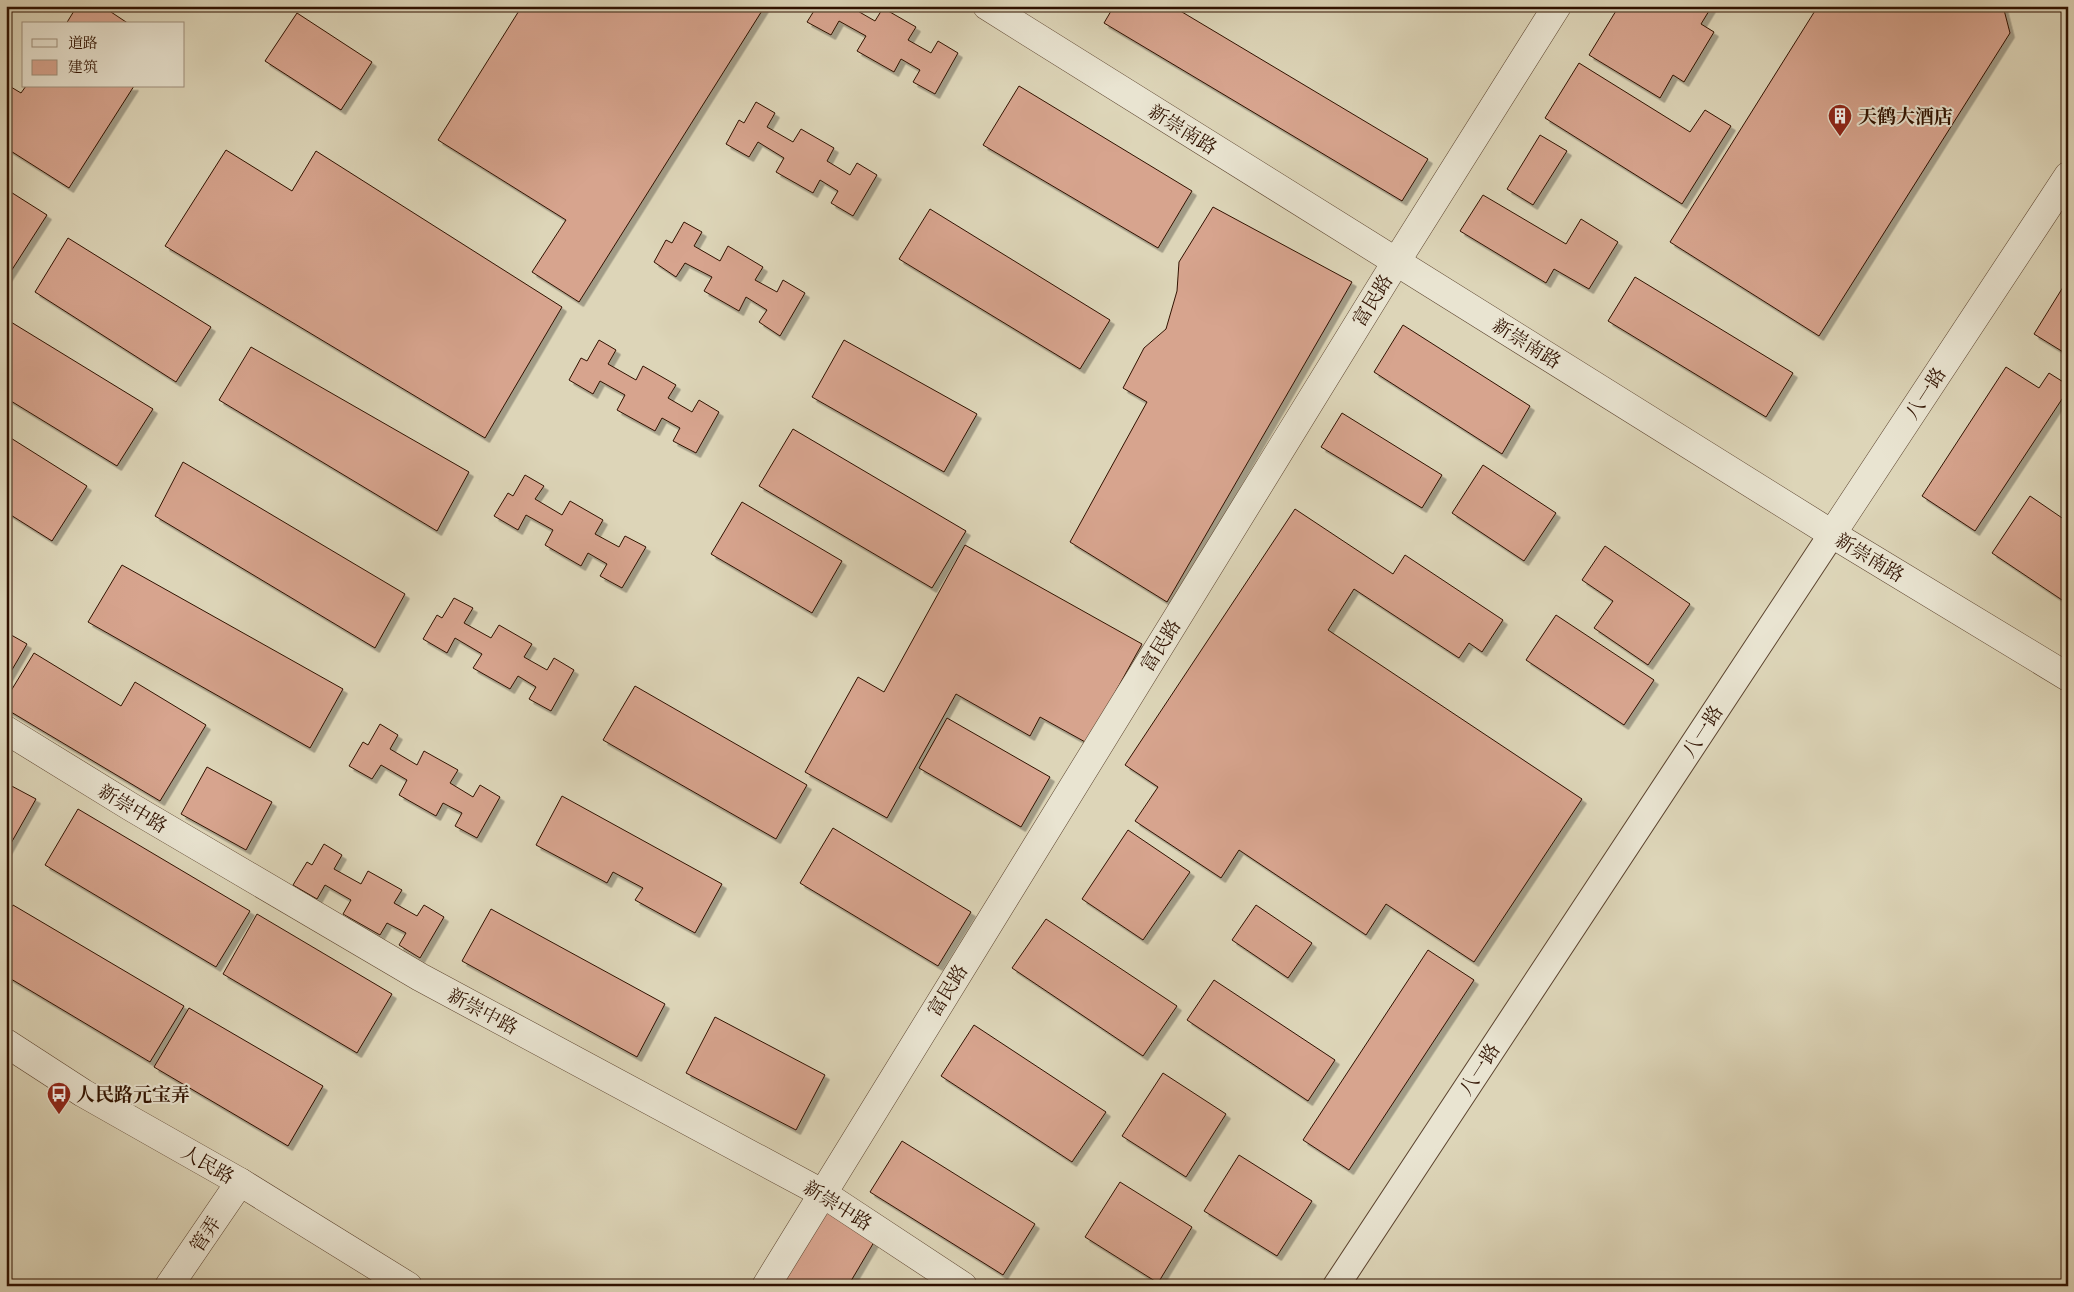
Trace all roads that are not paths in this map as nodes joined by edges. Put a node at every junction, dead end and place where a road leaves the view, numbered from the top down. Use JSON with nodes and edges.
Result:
{"nodes":[{"id":1,"x":987,"y":6,"type":"edge"},
{"id":2,"x":1557,"y":6,"type":"edge"},
{"id":3,"x":2068,"y":176,"type":"edge"},
{"id":4,"x":1396,"y":262,"type":"junction"},
{"id":5,"x":1832,"y":534,"type":"junction"},
{"id":6,"x":2068,"y":677,"type":"edge"},
{"id":7,"x":6,"y":730,"type":"edge"},
{"id":8,"x":6,"y":1043,"type":"edge"},
{"id":9,"x":240,"y":1182,"type":"junction"},
{"id":10,"x":822,"y":1192,"type":"junction"},
{"id":11,"x":169,"y":1286,"type":"edge"},
{"id":12,"x":408,"y":1286,"type":"edge"},
{"id":13,"x":766,"y":1286,"type":"edge"},
{"id":14,"x":963,"y":1286,"type":"edge"},
{"id":15,"x":1336,"y":1286,"type":"edge"}],
"edges":[{"from":1,"to":4,"type":"street","name":"新崇南路"},
{"from":2,"to":4,"type":"street","name":"富民路"},
{"from":3,"to":5,"type":"street","name":"八一路"},
{"from":4,"to":5,"type":"street","name":"新崇南路"},
{"from":4,"to":10,"type":"street","name":"富民路"},
{"from":5,"to":6,"type":"street","name":"新崇南路"},
{"from":5,"to":15,"type":"street","name":"八一路"},
{"from":7,"to":10,"type":"street","name":"新崇中路"},
{"from":8,"to":9,"type":"street","name":"人民路"},
{"from":9,"to":11,"type":"street","name":"管弄"},
{"from":9,"to":12,"type":"street","name":"人民路"},
{"from":10,"to":13,"type":"street","name":"富民路"},
{"from":10,"to":14,"type":"street","name":"新崇中路"}]}
